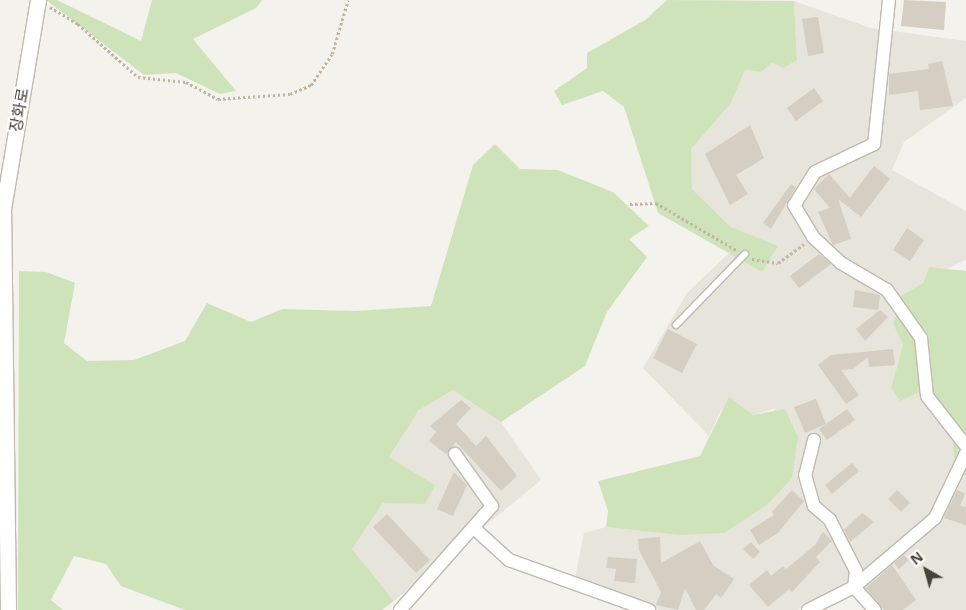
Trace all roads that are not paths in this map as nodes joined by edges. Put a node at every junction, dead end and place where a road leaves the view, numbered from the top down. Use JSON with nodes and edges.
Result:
{"nodes":[{"id":1,"x":38,"y":0,"type":"edge"},
{"id":2,"x":889,"y":0,"type":"edge"},
{"id":3,"x":744,"y":254,"type":"road end"},
{"id":4,"x":676,"y":325,"type":"dead end"},
{"id":5,"x":814,"y":440,"type":"dead end"},
{"id":6,"x":966,"y":446,"type":"edge"},
{"id":7,"x":966,"y":453,"type":"edge"},
{"id":8,"x":455,"y":454,"type":"dead end"},
{"id":9,"x":476,"y":530,"type":"junction"},
{"id":10,"x":854,"y":587,"type":"junction"},
{"id":11,"x":8,"y":610,"type":"edge"},
{"id":12,"x":399,"y":610,"type":"edge"},
{"id":13,"x":649,"y":610,"type":"edge"},
{"id":14,"x":808,"y":610,"type":"edge"},
{"id":15,"x":874,"y":610,"type":"edge"}],
"edges":[{"from":1,"to":11,"type":"street","name":"장화로"},
{"from":2,"to":6,"type":"street"},
{"from":3,"to":4,"type":"lane"},
{"from":5,"to":10,"type":"street"},
{"from":7,"to":10,"type":"street"},
{"from":8,"to":9,"type":"street"},
{"from":9,"to":12,"type":"street"},
{"from":9,"to":13,"type":"street"},
{"from":10,"to":14,"type":"street"},
{"from":10,"to":15,"type":"street"}]}
